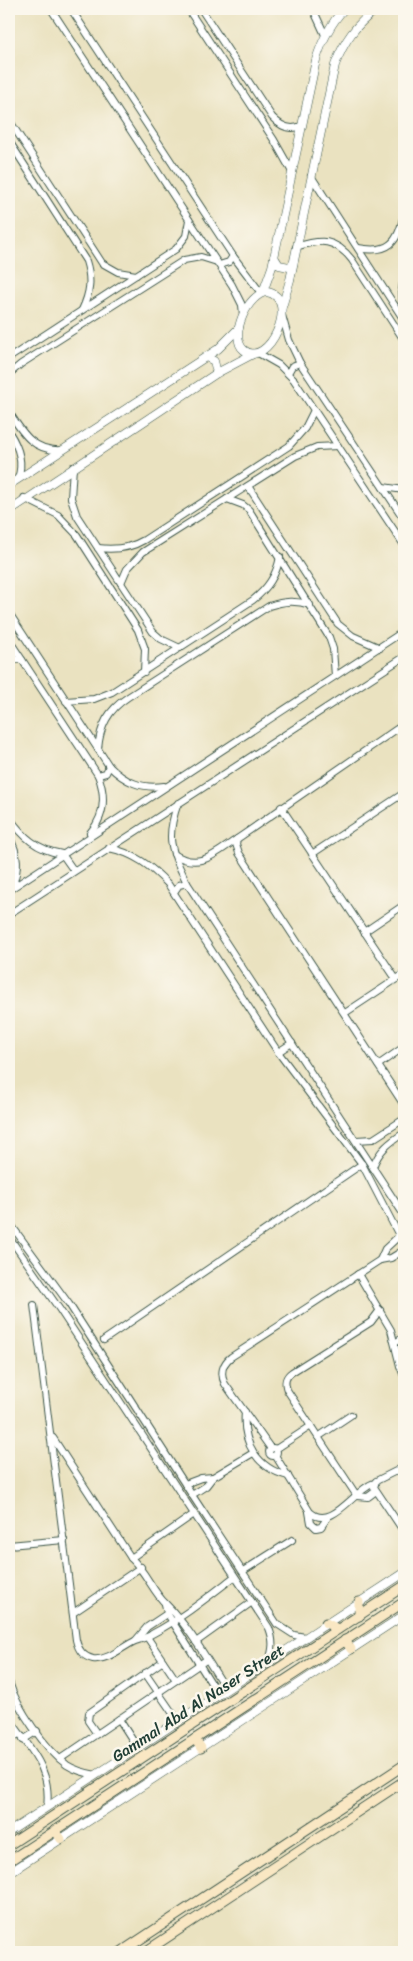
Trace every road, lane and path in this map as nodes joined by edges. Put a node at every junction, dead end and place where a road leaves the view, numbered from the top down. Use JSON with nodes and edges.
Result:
{"nodes":[{"id":1,"x":51,"y":9,"type":"edge"},
{"id":2,"x":71,"y":9,"type":"edge"},
{"id":3,"x":188,"y":9,"type":"edge"},
{"id":4,"x":201,"y":9,"type":"edge"},
{"id":5,"x":313,"y":9,"type":"edge"},
{"id":6,"x":344,"y":9,"type":"edge"},
{"id":7,"x":377,"y":9,"type":"edge"},
{"id":8,"x":325,"y":35,"type":"junction"},
{"id":9,"x":9,"y":120,"type":"edge"},
{"id":10,"x":276,"y":121,"type":"junction"},
{"id":11,"x":301,"y":126,"type":"junction"},
{"id":12,"x":266,"y":129,"type":"junction"},
{"id":13,"x":9,"y":142,"type":"edge"},
{"id":14,"x":292,"y":172,"type":"junction"},
{"id":15,"x":311,"y":176,"type":"junction"},
{"id":16,"x":404,"y":214,"type":"edge"},
{"id":17,"x":189,"y":220,"type":"junction"},
{"id":18,"x":354,"y":242,"type":"junction"},
{"id":19,"x":296,"y":247,"type":"junction"},
{"id":20,"x":358,"y":248,"type":"junction"},
{"id":21,"x":342,"y":249,"type":"junction"},
{"id":22,"x":168,"y":255,"type":"junction"},
{"id":23,"x":97,"y":256,"type":"junction"},
{"id":24,"x":233,"y":256,"type":"junction"},
{"id":25,"x":274,"y":257,"type":"junction"},
{"id":26,"x":86,"y":262,"type":"junction"},
{"id":27,"x":218,"y":264,"type":"junction"},
{"id":28,"x":293,"y":264,"type":"junction"},
{"id":29,"x":175,"y":265,"type":"junction"},
{"id":30,"x":136,"y":275,"type":"junction"},
{"id":31,"x":404,"y":276,"type":"edge"},
{"id":32,"x":262,"y":292,"type":"junction"},
{"id":33,"x":282,"y":310,"type":"junction"},
{"id":34,"x":82,"y":311,"type":"junction"},
{"id":35,"x":243,"y":315,"type":"junction"},
{"id":36,"x":404,"y":319,"type":"edge"},
{"id":37,"x":239,"y":328,"type":"junction"},
{"id":38,"x":404,"y":340,"type":"edge"},
{"id":39,"x":255,"y":354,"type":"junction"},
{"id":40,"x":12,"y":356,"type":"edge"},
{"id":41,"x":206,"y":357,"type":"junction"},
{"id":42,"x":300,"y":363,"type":"junction"},
{"id":43,"x":21,"y":364,"type":"junction"},
{"id":44,"x":217,"y":373,"type":"junction"},
{"id":45,"x":288,"y":373,"type":"junction"},
{"id":46,"x":9,"y":374,"type":"edge"},
{"id":47,"x":314,"y":410,"type":"junction"},
{"id":48,"x":9,"y":412,"type":"edge"},
{"id":49,"x":20,"y":429,"type":"junction"},
{"id":50,"x":10,"y":434,"type":"edge"},
{"id":51,"x":289,"y":446,"type":"junction"},
{"id":52,"x":338,"y":446,"type":"junction"},
{"id":53,"x":62,"y":450,"type":"junction"},
{"id":54,"x":295,"y":456,"type":"junction"},
{"id":55,"x":73,"y":467,"type":"junction"},
{"id":56,"x":18,"y":478,"type":"junction"},
{"id":57,"x":9,"y":484,"type":"edge"},
{"id":58,"x":248,"y":486,"type":"junction"},
{"id":59,"x":383,"y":487,"type":"junction"},
{"id":60,"x":404,"y":490,"type":"edge"},
{"id":61,"x":24,"y":498,"type":"junction"},
{"id":62,"x":227,"y":499,"type":"junction"},
{"id":63,"x":10,"y":508,"type":"edge"},
{"id":64,"x":77,"y":516,"type":"junction"},
{"id":65,"x":404,"y":518,"type":"edge"},
{"id":66,"x":67,"y":522,"type":"junction"},
{"id":67,"x":138,"y":544,"type":"junction"},
{"id":68,"x":404,"y":545,"type":"edge"},
{"id":69,"x":98,"y":548,"type":"junction"},
{"id":70,"x":143,"y":552,"type":"junction"},
{"id":71,"x":280,"y":557,"type":"junction"},
{"id":72,"x":121,"y":583,"type":"junction"},
{"id":73,"x":253,"y":600,"type":"junction"},
{"id":74,"x":310,"y":605,"type":"junction"},
{"id":75,"x":325,"y":606,"type":"junction"},
{"id":76,"x":260,"y":610,"type":"junction"},
{"id":77,"x":9,"y":613,"type":"edge"},
{"id":78,"x":315,"y":613,"type":"junction"},
{"id":79,"x":147,"y":624,"type":"junction"},
{"id":80,"x":138,"y":630,"type":"junction"},
{"id":81,"x":404,"y":631,"type":"edge"},
{"id":82,"x":9,"y":640,"type":"edge"},
{"id":83,"x":180,"y":648,"type":"junction"},
{"id":84,"x":380,"y":648,"type":"junction"},
{"id":85,"x":9,"y":658,"type":"edge"},
{"id":86,"x":404,"y":659,"type":"edge"},
{"id":87,"x":22,"y":660,"type":"junction"},
{"id":88,"x":144,"y":672,"type":"junction"},
{"id":89,"x":335,"y":676,"type":"junction"},
{"id":90,"x":112,"y":692,"type":"junction"},
{"id":91,"x":66,"y":701,"type":"junction"},
{"id":92,"x":119,"y":703,"type":"junction"},
{"id":93,"x":404,"y":724,"type":"edge"},
{"id":94,"x":98,"y":749,"type":"junction"},
{"id":95,"x":109,"y":766,"type":"junction"},
{"id":96,"x":98,"y":776,"type":"junction"},
{"id":97,"x":165,"y":786,"type":"junction"},
{"id":98,"x":404,"y":793,"type":"edge"},
{"id":99,"x":178,"y":803,"type":"junction"},
{"id":100,"x":281,"y":807,"type":"junction"},
{"id":101,"x":9,"y":816,"type":"edge"},
{"id":102,"x":11,"y":827,"type":"edge"},
{"id":103,"x":9,"y":837,"type":"edge"},
{"id":104,"x":86,"y":838,"type":"junction"},
{"id":105,"x":237,"y":840,"type":"junction"},
{"id":106,"x":109,"y":848,"type":"junction"},
{"id":107,"x":172,"y":853,"type":"junction"},
{"id":108,"x":62,"y":854,"type":"junction"},
{"id":109,"x":312,"y":854,"type":"junction"},
{"id":110,"x":74,"y":871,"type":"junction"},
{"id":111,"x":187,"y":882,"type":"junction"},
{"id":112,"x":10,"y":888,"type":"edge"},
{"id":113,"x":174,"y":892,"type":"junction"},
{"id":114,"x":404,"y":905,"type":"edge"},
{"id":115,"x":9,"y":914,"type":"edge"},
{"id":116,"x":364,"y":932,"type":"junction"},
{"id":117,"x":404,"y":974,"type":"edge"},
{"id":118,"x":396,"y":980,"type":"junction"},
{"id":119,"x":344,"y":1014,"type":"junction"},
{"id":120,"x":292,"y":1043,"type":"junction"},
{"id":121,"x":404,"y":1047,"type":"edge"},
{"id":122,"x":278,"y":1052,"type":"junction"},
{"id":123,"x":378,"y":1065,"type":"junction"},
{"id":124,"x":404,"y":1104,"type":"edge"},
{"id":125,"x":404,"y":1119,"type":"edge"},
{"id":126,"x":404,"y":1133,"type":"edge"},
{"id":127,"x":379,"y":1136,"type":"junction"},
{"id":128,"x":356,"y":1140,"type":"junction"},
{"id":129,"x":385,"y":1146,"type":"junction"},
{"id":130,"x":362,"y":1164,"type":"junction"},
{"id":131,"x":373,"y":1167,"type":"junction"},
{"id":132,"x":404,"y":1215,"type":"edge"},
{"id":133,"x":9,"y":1222,"type":"edge"},
{"id":134,"x":398,"y":1236,"type":"junction"},
{"id":135,"x":9,"y":1237,"type":"edge"},
{"id":136,"x":404,"y":1245,"type":"edge"},
{"id":137,"x":404,"y":1250,"type":"edge"},
{"id":138,"x":380,"y":1260,"type":"junction"},
{"id":139,"x":358,"y":1274,"type":"junction"},
{"id":140,"x":34,"y":1305,"type":"dead end"},
{"id":141,"x":380,"y":1310,"type":"junction"},
{"id":142,"x":385,"y":1319,"type":"junction"},
{"id":143,"x":371,"y":1322,"type":"junction"},
{"id":144,"x":404,"y":1337,"type":"edge"},
{"id":145,"x":104,"y":1340,"type":"dead end"},
{"id":146,"x":395,"y":1344,"type":"junction"},
{"id":147,"x":99,"y":1350,"type":"junction"},
{"id":148,"x":90,"y":1356,"type":"junction"},
{"id":149,"x":404,"y":1376,"type":"edge"},
{"id":150,"x":246,"y":1412,"type":"junction"},
{"id":151,"x":351,"y":1415,"type":"dead end"},
{"id":152,"x":311,"y":1426,"type":"junction"},
{"id":153,"x":51,"y":1435,"type":"junction"},
{"id":154,"x":318,"y":1437,"type":"junction"},
{"id":155,"x":253,"y":1452,"type":"junction"},
{"id":156,"x":273,"y":1452,"type":"junction"},
{"id":157,"x":259,"y":1460,"type":"junction"},
{"id":158,"x":404,"y":1467,"type":"edge"},
{"id":159,"x":288,"y":1476,"type":"junction"},
{"id":160,"x":213,"y":1477,"type":"junction"},
{"id":161,"x":375,"y":1483,"type":"junction"},
{"id":162,"x":185,"y":1484,"type":"junction"},
{"id":163,"x":376,"y":1491,"type":"junction"},
{"id":164,"x":192,"y":1496,"type":"junction"},
{"id":165,"x":357,"y":1496,"type":"junction"},
{"id":166,"x":308,"y":1508,"type":"junction"},
{"id":167,"x":194,"y":1514,"type":"junction"},
{"id":168,"x":328,"y":1516,"type":"junction"},
{"id":169,"x":404,"y":1532,"type":"edge"},
{"id":170,"x":64,"y":1540,"type":"junction"},
{"id":171,"x":292,"y":1540,"type":"dead end"},
{"id":172,"x":9,"y":1545,"type":"edge"},
{"id":173,"x":131,"y":1558,"type":"junction"},
{"id":174,"x":140,"y":1567,"type":"junction"},
{"id":175,"x":243,"y":1571,"type":"junction"},
{"id":176,"x":404,"y":1573,"type":"edge"},
{"id":177,"x":234,"y":1577,"type":"junction"},
{"id":178,"x":404,"y":1586,"type":"edge"},
{"id":179,"x":252,"y":1602,"type":"junction"},
{"id":180,"x":360,"y":1602,"type":"junction"},
{"id":181,"x":404,"y":1602,"type":"edge"},
{"id":182,"x":170,"y":1611,"type":"junction"},
{"id":183,"x":73,"y":1613,"type":"junction"},
{"id":184,"x":272,"y":1615,"type":"junction"},
{"id":185,"x":404,"y":1615,"type":"edge"},
{"id":186,"x":359,"y":1616,"type":"junction"},
{"id":187,"x":176,"y":1620,"type":"junction"},
{"id":188,"x":264,"y":1621,"type":"junction"},
{"id":189,"x":326,"y":1624,"type":"junction"},
{"id":190,"x":338,"y":1629,"type":"junction"},
{"id":191,"x":147,"y":1637,"type":"junction"},
{"id":192,"x":305,"y":1637,"type":"junction"},
{"id":193,"x":136,"y":1640,"type":"junction"},
{"id":194,"x":345,"y":1640,"type":"junction"},
{"id":195,"x":196,"y":1642,"type":"junction"},
{"id":196,"x":351,"y":1649,"type":"junction"},
{"id":197,"x":206,"y":1660,"type":"junction"},
{"id":198,"x":163,"y":1661,"type":"junction"},
{"id":199,"x":268,"y":1661,"type":"junction"},
{"id":200,"x":199,"y":1664,"type":"junction"},
{"id":201,"x":146,"y":1673,"type":"junction"},
{"id":202,"x":176,"y":1680,"type":"junction"},
{"id":203,"x":9,"y":1682,"type":"edge"},
{"id":204,"x":226,"y":1689,"type":"junction"},
{"id":205,"x":158,"y":1692,"type":"junction"},
{"id":206,"x":218,"y":1694,"type":"junction"},
{"id":207,"x":9,"y":1718,"type":"edge"},
{"id":208,"x":119,"y":1719,"type":"junction"},
{"id":209,"x":178,"y":1721,"type":"junction"},
{"id":210,"x":37,"y":1731,"type":"junction"},
{"id":211,"x":97,"y":1734,"type":"junction"},
{"id":212,"x":21,"y":1737,"type":"junction"},
{"id":213,"x":195,"y":1739,"type":"junction"},
{"id":214,"x":9,"y":1740,"type":"edge"},
{"id":215,"x":137,"y":1747,"type":"junction"},
{"id":216,"x":201,"y":1748,"type":"junction"},
{"id":217,"x":60,"y":1759,"type":"junction"},
{"id":218,"x":404,"y":1765,"type":"edge"},
{"id":219,"x":96,"y":1774,"type":"junction"},
{"id":220,"x":404,"y":1781,"type":"edge"},
{"id":221,"x":47,"y":1807,"type":"junction"},
{"id":222,"x":55,"y":1830,"type":"junction"},
{"id":223,"x":9,"y":1832,"type":"edge"},
{"id":224,"x":61,"y":1839,"type":"junction"},
{"id":225,"x":9,"y":1846,"type":"edge"},
{"id":226,"x":9,"y":1861,"type":"edge"},
{"id":227,"x":9,"y":1873,"type":"edge"},
{"id":228,"x":121,"y":1952,"type":"edge"},
{"id":229,"x":145,"y":1952,"type":"edge"}],
"edges":[{"from":1,"to":17,"type":"street"},
{"from":2,"to":24,"type":"street"},
{"from":3,"to":12,"type":"street"},
{"from":4,"to":10,"type":"street"},
{"from":5,"to":8,"type":"street"},
{"from":6,"to":8,"type":"street"},
{"from":7,"to":15,"type":"street"},
{"from":8,"to":11,"type":"street"},
{"from":9,"to":23,"type":"street"},
{"from":10,"to":11,"type":"street"},
{"from":10,"to":12,"type":"street"},
{"from":11,"to":14,"type":"street"},
{"from":12,"to":14,"type":"street"},
{"from":13,"to":26,"type":"street"},
{"from":14,"to":25,"type":"street"},
{"from":15,"to":18,"type":"street"},
{"from":15,"to":19,"type":"street"},
{"from":16,"to":20,"type":"street"},
{"from":17,"to":22,"type":"street"},
{"from":17,"to":27,"type":"street"},
{"from":18,"to":20,"type":"street"},
{"from":18,"to":21,"type":"street"},
{"from":19,"to":21,"type":"street"},
{"from":19,"to":28,"type":"street"},
{"from":20,"to":36,"type":"street"},
{"from":21,"to":38,"type":"street"},
{"from":22,"to":29,"type":"street"},
{"from":22,"to":30,"type":"street"},
{"from":23,"to":26,"type":"street"},
{"from":23,"to":30,"type":"street"},
{"from":24,"to":27,"type":"street"},
{"from":24,"to":32,"type":"street"},
{"from":25,"to":28,"type":"street"},
{"from":25,"to":32,"type":"street"},
{"from":26,"to":34,"type":"street"},
{"from":27,"to":29,"type":"street"},
{"from":27,"to":35,"type":"street"},
{"from":28,"to":33,"type":"street"},
{"from":29,"to":43,"type":"street"},
{"from":30,"to":34,"type":"street"},
{"from":31,"to":36,"type":"street"},
{"from":32,"to":33,"type":"street"},
{"from":32,"to":35,"type":"street"},
{"from":33,"to":39,"type":"street"},
{"from":33,"to":42,"type":"street"},
{"from":34,"to":40,"type":"street"},
{"from":35,"to":37,"type":"street"},
{"from":37,"to":39,"type":"street"},
{"from":37,"to":41,"type":"street"},
{"from":39,"to":44,"type":"street"},
{"from":39,"to":45,"type":"street"},
{"from":40,"to":43,"type":"street"},
{"from":41,"to":44,"type":"street"},
{"from":41,"to":53,"type":"street"},
{"from":42,"to":45,"type":"street"},
{"from":42,"to":59,"type":"street"},
{"from":43,"to":46,"type":"street"},
{"from":44,"to":55,"type":"street"},
{"from":45,"to":47,"type":"street"},
{"from":47,"to":51,"type":"street"},
{"from":47,"to":52,"type":"street"},
{"from":48,"to":49,"type":"street"},
{"from":49,"to":50,"type":"street"},
{"from":49,"to":53,"type":"street"},
{"from":50,"to":56,"type":"street"},
{"from":51,"to":54,"type":"street"},
{"from":51,"to":67,"type":"street"},
{"from":52,"to":54,"type":"street"},
{"from":52,"to":68,"type":"street"},
{"from":53,"to":56,"type":"street"},
{"from":54,"to":58,"type":"street"},
{"from":55,"to":61,"type":"street"},
{"from":55,"to":64,"type":"street"},
{"from":56,"to":57,"type":"street"},
{"from":58,"to":62,"type":"street"},
{"from":58,"to":75,"type":"street"},
{"from":59,"to":60,"type":"street"},
{"from":59,"to":65,"type":"street"},
{"from":61,"to":63,"type":"street"},
{"from":61,"to":66,"type":"street"},
{"from":62,"to":70,"type":"street"},
{"from":62,"to":71,"type":"street"},
{"from":64,"to":66,"type":"street"},
{"from":64,"to":69,"type":"street"},
{"from":66,"to":80,"type":"street"},
{"from":67,"to":69,"type":"street"},
{"from":67,"to":70,"type":"street"},
{"from":69,"to":72,"type":"street"},
{"from":70,"to":72,"type":"street"},
{"from":71,"to":73,"type":"street"},
{"from":71,"to":74,"type":"street"},
{"from":72,"to":79,"type":"street"},
{"from":73,"to":76,"type":"street"},
{"from":73,"to":83,"type":"street"},
{"from":74,"to":76,"type":"street"},
{"from":74,"to":78,"type":"street"},
{"from":75,"to":78,"type":"street"},
{"from":75,"to":84,"type":"street"},
{"from":76,"to":92,"type":"street"},
{"from":77,"to":91,"type":"street"},
{"from":78,"to":89,"type":"street"},
{"from":79,"to":80,"type":"street"},
{"from":79,"to":83,"type":"street"},
{"from":80,"to":88,"type":"street"},
{"from":81,"to":84,"type":"street"},
{"from":82,"to":87,"type":"street"},
{"from":83,"to":88,"type":"street"},
{"from":84,"to":89,"type":"street"},
{"from":85,"to":87,"type":"street"},
{"from":86,"to":99,"type":"street"},
{"from":87,"to":96,"type":"street"},
{"from":88,"to":90,"type":"street"},
{"from":89,"to":97,"type":"street"},
{"from":90,"to":91,"type":"street"},
{"from":90,"to":92,"type":"street"},
{"from":91,"to":94,"type":"street"},
{"from":92,"to":94,"type":"street"},
{"from":93,"to":100,"type":"street"},
{"from":94,"to":95,"type":"street"},
{"from":95,"to":96,"type":"street"},
{"from":95,"to":97,"type":"street"},
{"from":96,"to":104,"type":"street"},
{"from":97,"to":104,"type":"street"},
{"from":98,"to":109,"type":"street"},
{"from":99,"to":106,"type":"street"},
{"from":99,"to":107,"type":"street"},
{"from":100,"to":105,"type":"street"},
{"from":100,"to":109,"type":"street"},
{"from":101,"to":102,"type":"street"},
{"from":102,"to":108,"type":"street"},
{"from":103,"to":112,"type":"street"},
{"from":104,"to":108,"type":"street"},
{"from":105,"to":107,"type":"street"},
{"from":105,"to":119,"type":"street"},
{"from":106,"to":110,"type":"street"},
{"from":106,"to":113,"type":"street"},
{"from":107,"to":111,"type":"street"},
{"from":108,"to":110,"type":"street"},
{"from":108,"to":112,"type":"street"},
{"from":109,"to":116,"type":"street"},
{"from":110,"to":115,"type":"street"},
{"from":111,"to":113,"type":"street"},
{"from":111,"to":120,"type":"street"},
{"from":113,"to":122,"type":"street"},
{"from":114,"to":116,"type":"street"},
{"from":116,"to":118,"type":"street"},
{"from":117,"to":118,"type":"street"},
{"from":118,"to":119,"type":"street"},
{"from":119,"to":123,"type":"street"},
{"from":120,"to":122,"type":"street"},
{"from":120,"to":128,"type":"street"},
{"from":121,"to":123,"type":"street"},
{"from":122,"to":130,"type":"street"},
{"from":123,"to":124,"type":"street"},
{"from":125,"to":127,"type":"street"},
{"from":126,"to":129,"type":"street"},
{"from":127,"to":128,"type":"street"},
{"from":127,"to":129,"type":"street"},
{"from":128,"to":131,"type":"street"},
{"from":129,"to":131,"type":"street"},
{"from":130,"to":134,"type":"street"},
{"from":130,"to":145,"type":"street"},
{"from":131,"to":132,"type":"street"},
{"from":133,"to":147,"type":"street"},
{"from":134,"to":136,"type":"street"},
{"from":134,"to":138,"type":"street"},
{"from":135,"to":148,"type":"street"},
{"from":137,"to":138,"type":"street"},
{"from":138,"to":139,"type":"street"},
{"from":139,"to":141,"type":"street"},
{"from":139,"to":150,"type":"street"},
{"from":140,"to":153,"type":"street"},
{"from":141,"to":142,"type":"street"},
{"from":141,"to":143,"type":"street"},
{"from":142,"to":143,"type":"street"},
{"from":142,"to":146,"type":"street"},
{"from":143,"to":152,"type":"street"},
{"from":144,"to":146,"type":"street"},
{"from":146,"to":149,"type":"street"},
{"from":147,"to":148,"type":"street"},
{"from":147,"to":162,"type":"street"},
{"from":148,"to":167,"type":"street"},
{"from":150,"to":155,"type":"street"},
{"from":150,"to":156,"type":"street"},
{"from":151,"to":154,"type":"street"},
{"from":152,"to":154,"type":"street"},
{"from":152,"to":156,"type":"street"},
{"from":153,"to":170,"type":"street"},
{"from":153,"to":173,"type":"street"},
{"from":154,"to":165,"type":"street"},
{"from":155,"to":157,"type":"street"},
{"from":155,"to":160,"type":"street"},
{"from":156,"to":157,"type":"street"},
{"from":156,"to":159,"type":"street"},
{"from":157,"to":159,"type":"street"},
{"from":158,"to":161,"type":"street"},
{"from":159,"to":166,"type":"street"},
{"from":160,"to":162,"type":"street"},
{"from":160,"to":164,"type":"street"},
{"from":161,"to":163,"type":"street"},
{"from":161,"to":165,"type":"street"},
{"from":162,"to":164,"type":"street"},
{"from":163,"to":165,"type":"street"},
{"from":163,"to":169,"type":"street"},
{"from":164,"to":175,"type":"street"},
{"from":165,"to":168,"type":"street"},
{"from":166,"to":168,"type":"street"},
{"from":166,"to":168,"type":"street"},
{"from":167,"to":173,"type":"street"},
{"from":167,"to":177,"type":"street"},
{"from":170,"to":172,"type":"street"},
{"from":170,"to":183,"type":"street"},
{"from":171,"to":175,"type":"street"},
{"from":173,"to":174,"type":"street"},
{"from":174,"to":182,"type":"street"},
{"from":174,"to":183,"type":"street"},
{"from":175,"to":184,"type":"street"},
{"from":176,"to":180,"type":"street"},
{"from":177,"to":179,"type":"street"},
{"from":177,"to":187,"type":"street"},
{"from":178,"to":186,"type":"main road","name":"Gammal Abd Al Naser Street"},
{"from":179,"to":188,"type":"street"},
{"from":179,"to":195,"type":"street"},
{"from":180,"to":186,"type":"main road"},
{"from":180,"to":189,"type":"street"},
{"from":181,"to":194,"type":"main road","name":"Gammal Abd Al Naser Street"},
{"from":182,"to":187,"type":"street"},
{"from":182,"to":193,"type":"street"},
{"from":183,"to":193,"type":"street"},
{"from":184,"to":188,"type":"street"},
{"from":184,"to":192,"type":"street"},
{"from":185,"to":196,"type":"street"},
{"from":186,"to":190,"type":"main road","name":"Gammal Abd Al Naser Street"},
{"from":187,"to":191,"type":"street"},
{"from":187,"to":195,"type":"street"},
{"from":187,"to":200,"type":"street"},
{"from":188,"to":199,"type":"street"},
{"from":189,"to":190,"type":"main road"},
{"from":189,"to":192,"type":"street"},
{"from":190,"to":225,"type":"main road","name":"Gammal Abd Al Naser Street"},
{"from":191,"to":193,"type":"street"},
{"from":191,"to":198,"type":"street"},
{"from":192,"to":199,"type":"street"},
{"from":194,"to":196,"type":"main road"},
{"from":194,"to":213,"type":"main road","name":"Gammal Abd Al Naser Street"},
{"from":195,"to":197,"type":"street"},
{"from":196,"to":216,"type":"street"},
{"from":197,"to":200,"type":"street"},
{"from":197,"to":204,"type":"street"},
{"from":198,"to":201,"type":"street"},
{"from":198,"to":202,"type":"street"},
{"from":199,"to":204,"type":"street"},
{"from":200,"to":202,"type":"street"},
{"from":200,"to":206,"type":"street"},
{"from":201,"to":205,"type":"street"},
{"from":201,"to":211,"type":"street"},
{"from":202,"to":205,"type":"street"},
{"from":203,"to":210,"type":"street"},
{"from":204,"to":206,"type":"street"},
{"from":205,"to":208,"type":"street"},
{"from":205,"to":209,"type":"street"},
{"from":206,"to":209,"type":"street"},
{"from":207,"to":212,"type":"street"},
{"from":208,"to":211,"type":"street"},
{"from":208,"to":215,"type":"street"},
{"from":209,"to":215,"type":"street"},
{"from":210,"to":212,"type":"street"},
{"from":210,"to":217,"type":"street"},
{"from":211,"to":217,"type":"street"},
{"from":212,"to":214,"type":"street"},
{"from":212,"to":221,"type":"street"},
{"from":213,"to":216,"type":"main road"},
{"from":213,"to":222,"type":"main road","name":"Gammal Abd Al Naser Street"},
{"from":215,"to":219,"type":"street"},
{"from":216,"to":224,"type":"street"},
{"from":217,"to":219,"type":"street"},
{"from":218,"to":228,"type":"main road"},
{"from":219,"to":221,"type":"street"},
{"from":220,"to":229,"type":"main road"},
{"from":221,"to":223,"type":"street"},
{"from":222,"to":224,"type":"main road"},
{"from":222,"to":226,"type":"main road","name":"Gammal Abd Al Naser Street"},
{"from":224,"to":227,"type":"street"}]}
